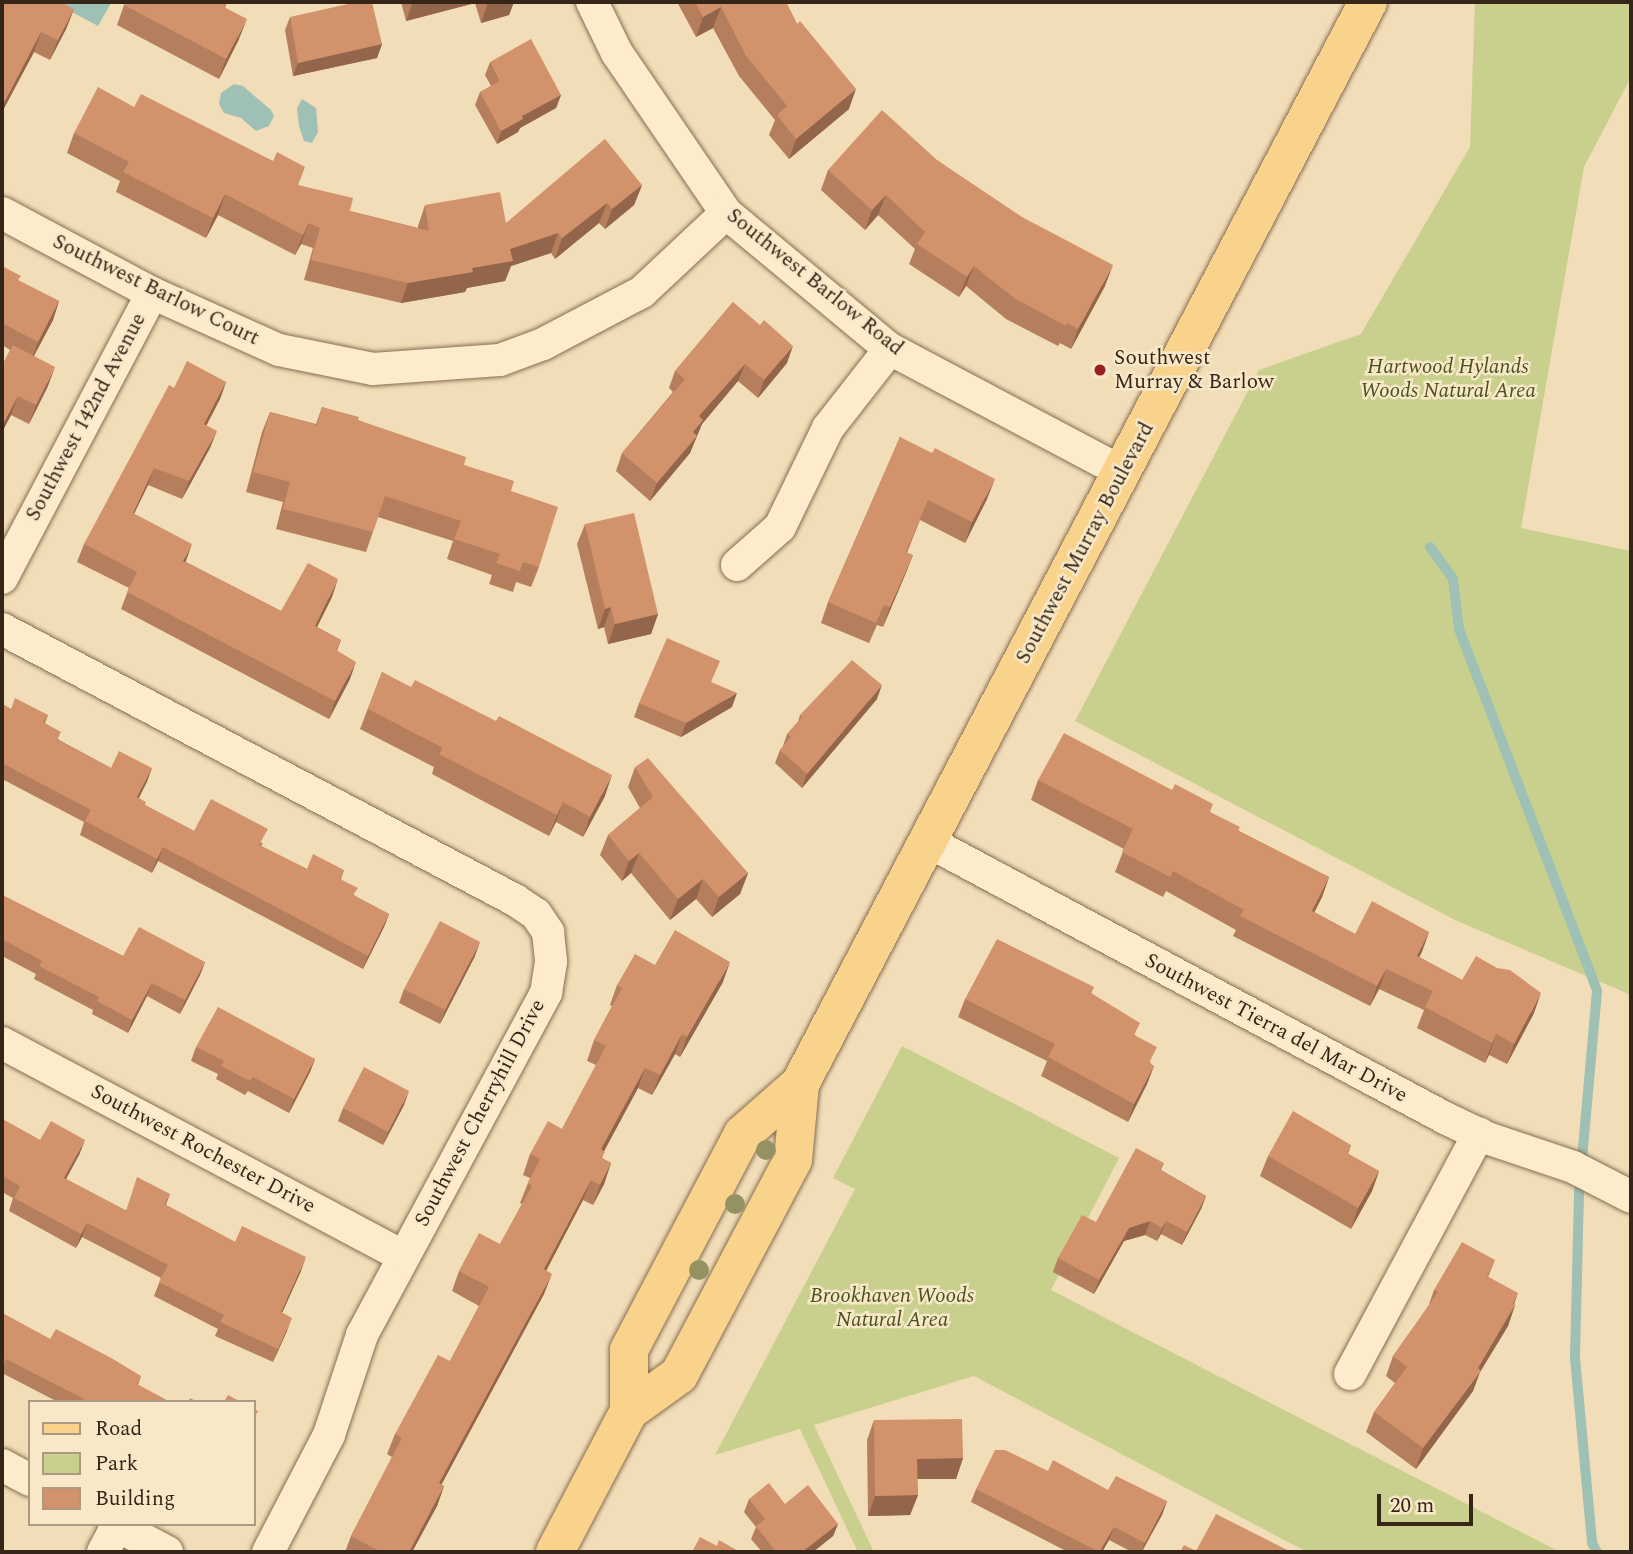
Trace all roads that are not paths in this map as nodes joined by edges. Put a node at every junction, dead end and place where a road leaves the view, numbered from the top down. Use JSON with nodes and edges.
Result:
{"nodes":[{"id":1,"x":592,"y":2,"type":"edge"},
{"id":2,"x":1368,"y":2,"type":"edge"},
{"id":3,"x":2,"y":213,"type":"edge"},
{"id":4,"x":726,"y":213,"type":"junction"},
{"id":5,"x":152,"y":293,"type":"junction"},
{"id":6,"x":890,"y":349,"type":"junction"},
{"id":7,"x":1122,"y":472,"type":"junction"},
{"id":8,"x":737,"y":565,"type":"dead end"},
{"id":9,"x":2,"y":578,"type":"edge"},
{"id":10,"x":2,"y":629,"type":"edge"},
{"id":11,"x":929,"y":842,"type":"junction"},
{"id":12,"x":2,"y":1043,"type":"edge"},
{"id":13,"x":800,"y":1084,"type":"junction"},
{"id":14,"x":1479,"y":1133,"type":"junction"},
{"id":15,"x":1622,"y":1193,"type":"edge"},
{"id":16,"x":403,"y":1256,"type":"junction"},
{"id":17,"x":1350,"y":1374,"type":"dead end"},
{"id":18,"x":629,"y":1411,"type":"junction"},
{"id":19,"x":2,"y":1465,"type":"edge"},
{"id":20,"x":28,"y":1479,"type":"edge"},
{"id":21,"x":111,"y":1534,"type":"edge"},
{"id":22,"x":167,"y":1552,"type":"edge"},
{"id":23,"x":268,"y":1552,"type":"edge"},
{"id":24,"x":555,"y":1552,"type":"edge"}],
"edges":[{"from":1,"to":4,"type":"street","name":"Southwest Barlow Road"},
{"from":2,"to":7,"type":"main road","name":"Southwest Murray Boulevard"},
{"from":3,"to":5,"type":"street","name":"Southwest Barlow Court"},
{"from":4,"to":5,"type":"street","name":"Southwest Barlow Court"},
{"from":4,"to":6,"type":"street","name":"Southwest Barlow Road"},
{"from":5,"to":9,"type":"street","name":"Southwest 142nd Avenue"},
{"from":6,"to":7,"type":"street","name":"Southwest Barlow Road"},
{"from":6,"to":8,"type":"street"},
{"from":7,"to":11,"type":"main road","name":"Southwest Murray Boulevard"},
{"from":10,"to":16,"type":"street","name":"Southwest Cherryhill Drive"},
{"from":11,"to":13,"type":"main road","name":"Southwest Murray Boulevard"},
{"from":11,"to":14,"type":"street","name":"Southwest Tierra del Mar Drive"},
{"from":12,"to":16,"type":"street","name":"Southwest Rochester Drive"},
{"from":13,"to":18,"type":"main road","name":"Southwest Murray Boulevard"},
{"from":13,"to":18,"type":"main road","name":"Southwest Murray Boulevard"},
{"from":14,"to":15,"type":"street","name":"Southwest Tierra del Mar Drive"},
{"from":14,"to":17,"type":"street"},
{"from":16,"to":23,"type":"street","name":"Southwest Cherryhill Drive"},
{"from":18,"to":24,"type":"main road","name":"Southwest Murray Boulevard"},
{"from":19,"to":20,"type":"street"},
{"from":21,"to":22,"type":"street"}]}
